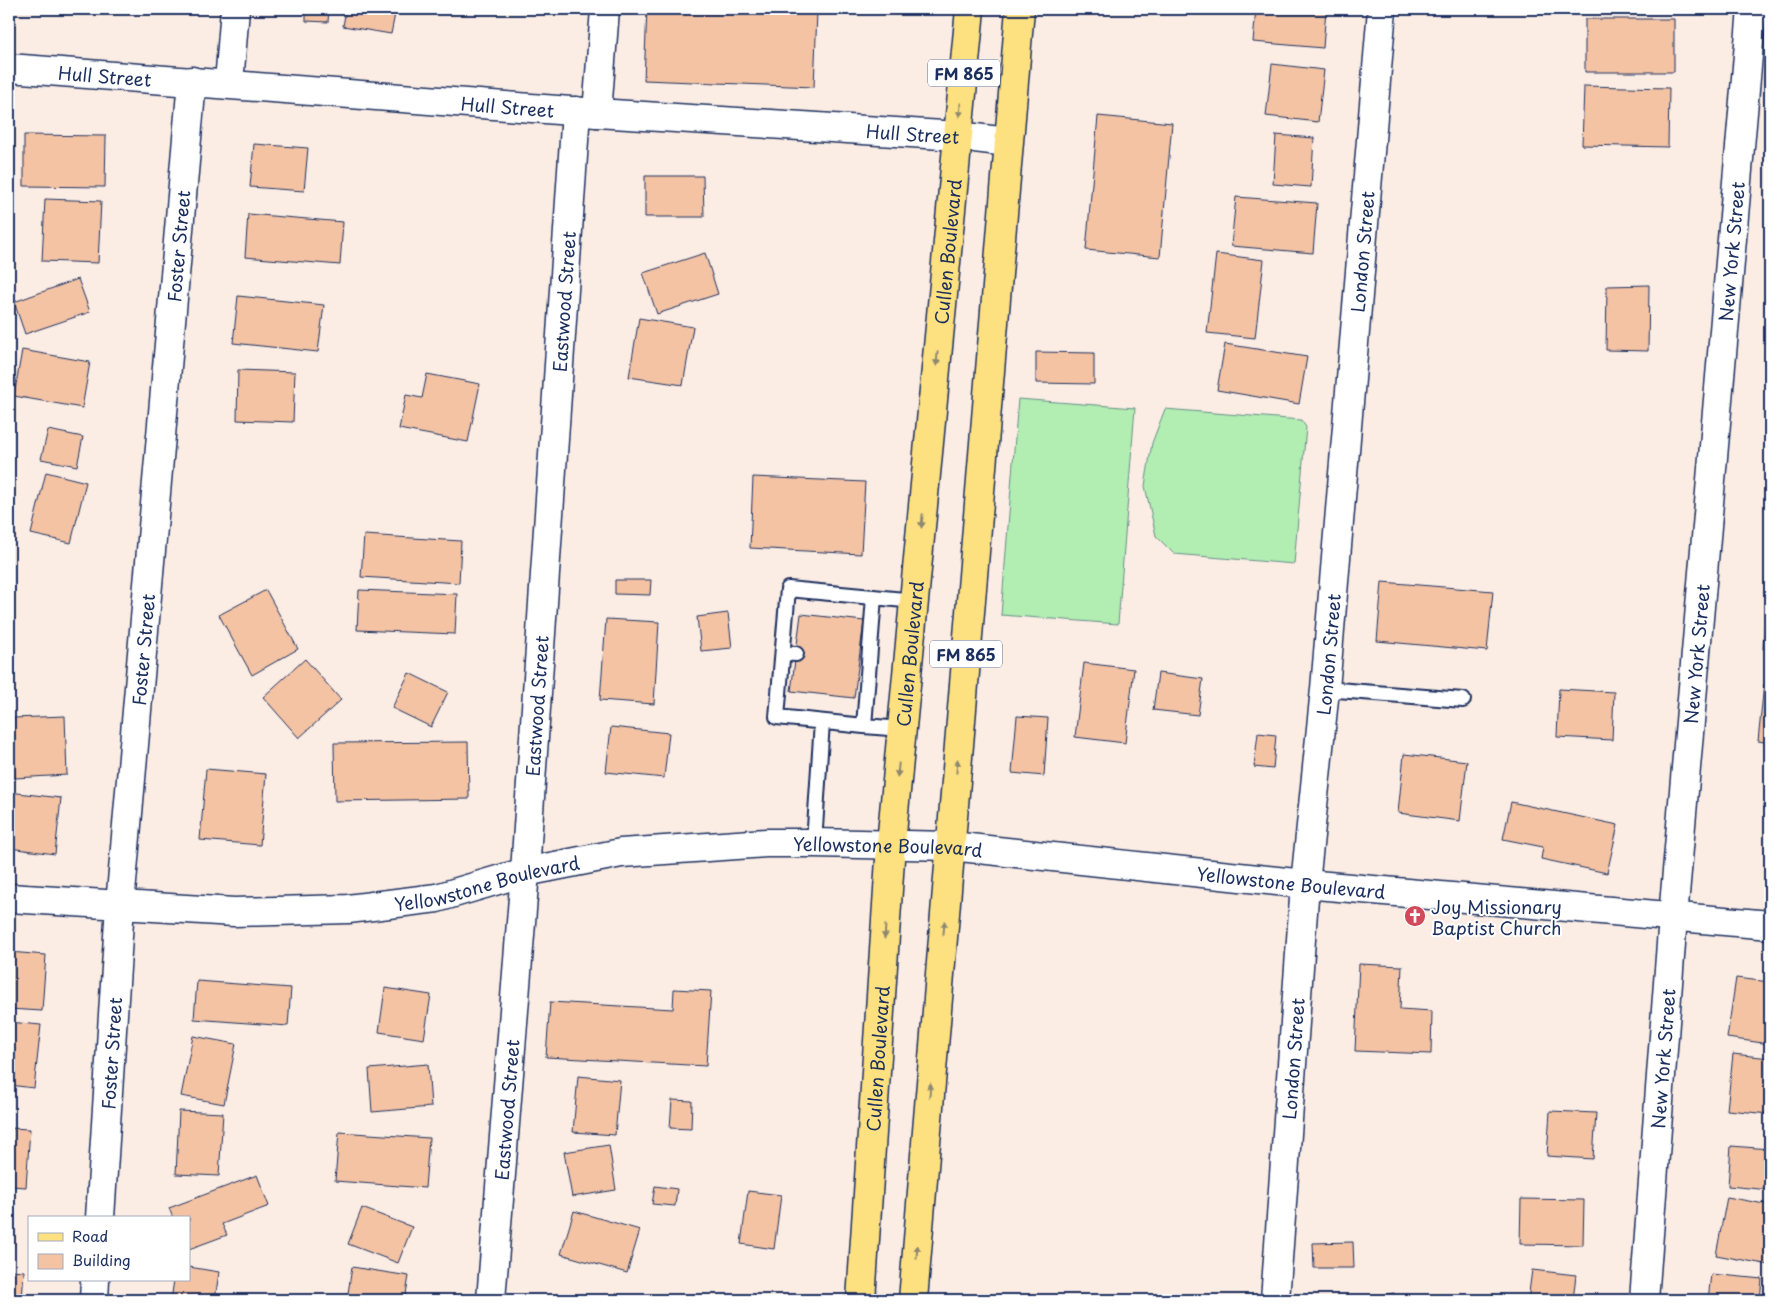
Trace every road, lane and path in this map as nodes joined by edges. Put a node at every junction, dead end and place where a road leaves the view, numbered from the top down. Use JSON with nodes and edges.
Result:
{"nodes":[{"id":1,"x":235,"y":9,"type":"edge"},
{"id":2,"x":606,"y":9,"type":"edge"},
{"id":3,"x":970,"y":9,"type":"edge"},
{"id":4,"x":1020,"y":9,"type":"edge"},
{"id":5,"x":1382,"y":9,"type":"edge"},
{"id":6,"x":1752,"y":9,"type":"edge"},
{"id":7,"x":9,"y":68,"type":"edge"},
{"id":8,"x":192,"y":81,"type":"junction"},
{"id":9,"x":229,"y":83,"type":"junction"},
{"id":10,"x":586,"y":112,"type":"junction"},
{"id":11,"x":958,"y":136,"type":"junction"},
{"id":12,"x":1008,"y":142,"type":"junction"},
{"id":13,"x":874,"y":597,"type":"junction"},
{"id":14,"x":915,"y":601,"type":"junction"},
{"id":15,"x":1325,"y":688,"type":"junction"},
{"id":16,"x":1463,"y":700,"type":"dead end"},
{"id":17,"x":822,"y":722,"type":"junction"},
{"id":18,"x":864,"y":726,"type":"junction"},
{"id":19,"x":902,"y":729,"type":"junction"},
{"id":20,"x":814,"y":843,"type":"junction"},
{"id":21,"x":891,"y":844,"type":"junction"},
{"id":22,"x":951,"y":846,"type":"junction"},
{"id":23,"x":525,"y":872,"type":"junction"},
{"id":24,"x":1304,"y":884,"type":"junction"},
{"id":25,"x":9,"y":898,"type":"edge"},
{"id":26,"x":120,"y":905,"type":"junction"},
{"id":27,"x":1673,"y":917,"type":"junction"},
{"id":28,"x":1770,"y":925,"type":"edge"},
{"id":29,"x":100,"y":1216,"type":"edge"},
{"id":30,"x":96,"y":1282,"type":"edge"},
{"id":31,"x":94,"y":1300,"type":"edge"},
{"id":32,"x":492,"y":1300,"type":"edge"},
{"id":33,"x":861,"y":1300,"type":"edge"},
{"id":34,"x":913,"y":1300,"type":"edge"},
{"id":35,"x":1274,"y":1300,"type":"edge"},
{"id":36,"x":1644,"y":1300,"type":"edge"}],
"edges":[{"from":1,"to":9,"type":"street"},
{"from":2,"to":10,"type":"street","name":"Eastwood Street"},
{"from":3,"to":11,"type":"main road","name":"Cullen Boulevard","number":"FM 865","one_way":true},
{"from":4,"to":12,"type":"main road","number":"FM 865"},
{"from":5,"to":15,"type":"street","name":"London Street"},
{"from":6,"to":27,"type":"street","name":"New York Street"},
{"from":7,"to":8,"type":"street","name":"Hull Street"},
{"from":8,"to":9,"type":"street","name":"Hull Street"},
{"from":8,"to":26,"type":"street","name":"Foster Street"},
{"from":9,"to":10,"type":"street","name":"Hull Street"},
{"from":10,"to":11,"type":"street","name":"Hull Street"},
{"from":10,"to":23,"type":"street","name":"Eastwood Street"},
{"from":11,"to":12,"type":"street","name":"Hull Street"},
{"from":11,"to":14,"type":"main road","name":"Cullen Boulevard","number":"FM 865","one_way":true},
{"from":22,"to":12,"type":"main road","number":"FM 865","one_way":true},
{"from":13,"to":14,"type":"lane"},
{"from":13,"to":17,"type":"lane"},
{"from":13,"to":18,"type":"lane"},
{"from":14,"to":19,"type":"main road","name":"Cullen Boulevard","number":"FM 865"},
{"from":15,"to":16,"type":"lane"},
{"from":15,"to":24,"type":"street","name":"London Street"},
{"from":17,"to":18,"type":"lane"},
{"from":17,"to":20,"type":"lane"},
{"from":18,"to":19,"type":"lane"},
{"from":19,"to":21,"type":"main road","name":"Cullen Boulevard","number":"FM 865","one_way":true},
{"from":20,"to":21,"type":"street","name":"Yellowstone Boulevard"},
{"from":20,"to":23,"type":"street","name":"Yellowstone Boulevard"},
{"from":21,"to":22,"type":"street","name":"Yellowstone Boulevard"},
{"from":21,"to":33,"type":"main road","name":"Cullen Boulevard","number":"FM 865","one_way":true},
{"from":22,"to":24,"type":"street","name":"Yellowstone Boulevard"},
{"from":34,"to":22,"type":"main road","number":"FM 865","one_way":true},
{"from":23,"to":26,"type":"street","name":"Yellowstone Boulevard"},
{"from":23,"to":32,"type":"street","name":"Eastwood Street"},
{"from":24,"to":27,"type":"street","name":"Yellowstone Boulevard"},
{"from":24,"to":35,"type":"street","name":"London Street"},
{"from":25,"to":26,"type":"street","name":"Yellowstone Boulevard"},
{"from":26,"to":29,"type":"street","name":"Foster Street"},
{"from":27,"to":28,"type":"street","name":"Yellowstone Boulevard"},
{"from":27,"to":36,"type":"street","name":"New York Street"},
{"from":30,"to":31,"type":"street"}]}
